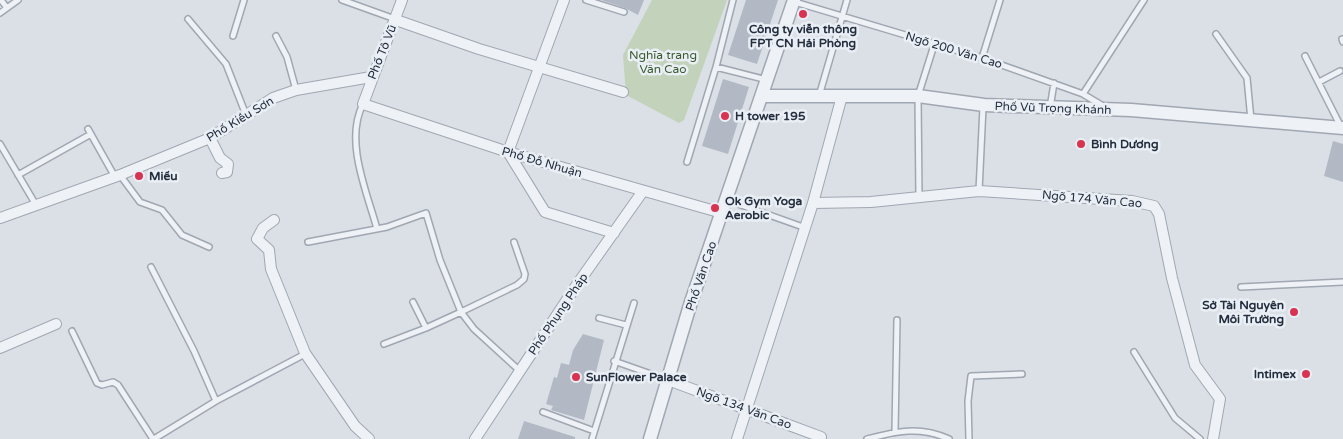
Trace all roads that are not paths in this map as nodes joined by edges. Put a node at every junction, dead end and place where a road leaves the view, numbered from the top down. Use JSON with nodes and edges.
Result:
{"nodes":[{"id":1,"x":1,"y":0,"type":"edge"},
{"id":2,"x":18,"y":0,"type":"edge"},
{"id":3,"x":244,"y":0,"type":"edge"},
{"id":4,"x":342,"y":0,"type":"edge"},
{"id":5,"x":402,"y":0,"type":"edge"},
{"id":6,"x":564,"y":0,"type":"edge"},
{"id":7,"x":586,"y":0,"type":"edge"},
{"id":8,"x":733,"y":0,"type":"edge"},
{"id":9,"x":847,"y":0,"type":"edge"},
{"id":10,"x":1000,"y":0,"type":"edge"},
{"id":11,"x":1144,"y":0,"type":"edge"},
{"id":12,"x":794,"y":1,"type":"edge"},
{"id":13,"x":8,"y":8,"type":"junction"},
{"id":14,"x":624,"y":12,"type":"dead end"},
{"id":15,"x":0,"y":13,"type":"edge"},
{"id":16,"x":843,"y":18,"type":"junction"},
{"id":17,"x":188,"y":19,"type":"dead end"},
{"id":18,"x":396,"y":20,"type":"junction"},
{"id":19,"x":1216,"y":34,"type":"dead end"},
{"id":20,"x":233,"y":36,"type":"dead end"},
{"id":21,"x":276,"y":36,"type":"dead end"},
{"id":22,"x":934,"y":42,"type":"junction"},
{"id":23,"x":1306,"y":56,"type":"dead end"},
{"id":24,"x":982,"y":58,"type":"junction"},
{"id":25,"x":716,"y":67,"type":"junction"},
{"id":26,"x":540,"y":68,"type":"junction"},
{"id":27,"x":1340,"y":71,"type":"dead end"},
{"id":28,"x":371,"y":77,"type":"junction"},
{"id":29,"x":768,"y":80,"type":"junction"},
{"id":30,"x":1319,"y":82,"type":"junction"},
{"id":31,"x":1054,"y":83,"type":"junction"},
{"id":32,"x":296,"y":90,"type":"junction"},
{"id":33,"x":623,"y":92,"type":"dead end"},
{"id":34,"x":1083,"y":94,"type":"junction"},
{"id":35,"x":763,"y":96,"type":"junction"},
{"id":36,"x":842,"y":96,"type":"junction"},
{"id":37,"x":918,"y":96,"type":"junction"},
{"id":38,"x":819,"y":97,"type":"junction"},
{"id":39,"x":363,"y":104,"type":"junction"},
{"id":40,"x":984,"y":105,"type":"junction"},
{"id":41,"x":1050,"y":108,"type":"junction"},
{"id":42,"x":1110,"y":110,"type":"junction"},
{"id":43,"x":246,"y":115,"type":"junction"},
{"id":44,"x":1251,"y":121,"type":"junction"},
{"id":45,"x":1342,"y":128,"type":"edge"},
{"id":46,"x":210,"y":138,"type":"junction"},
{"id":47,"x":0,"y":144,"type":"edge"},
{"id":48,"x":508,"y":152,"type":"junction"},
{"id":49,"x":687,"y":162,"type":"dead end"},
{"id":50,"x":222,"y":173,"type":"dead end"},
{"id":51,"x":18,"y":175,"type":"junction"},
{"id":52,"x":117,"y":176,"type":"junction"},
{"id":53,"x":643,"y":191,"type":"junction"},
{"id":54,"x":979,"y":191,"type":"junction"},
{"id":55,"x":919,"y":199,"type":"junction"},
{"id":56,"x":727,"y":200,"type":"junction"},
{"id":57,"x":813,"y":203,"type":"junction"},
{"id":58,"x":36,"y":205,"type":"junction"},
{"id":59,"x":722,"y":213,"type":"junction"},
{"id":60,"x":0,"y":218,"type":"edge"},
{"id":61,"x":274,"y":220,"type":"dead end"},
{"id":62,"x":803,"y":227,"type":"junction"},
{"id":63,"x":377,"y":229,"type":"junction"},
{"id":64,"x":614,"y":234,"type":"junction"},
{"id":65,"x":308,"y":242,"type":"dead end"},
{"id":66,"x":514,"y":242,"type":"dead end"},
{"id":67,"x":209,"y":248,"type":"dead end"},
{"id":68,"x":151,"y":267,"type":"dead end"},
{"id":69,"x":1343,"y":282,"type":"edge"},
{"id":70,"x":1241,"y":287,"type":"dead end"},
{"id":71,"x":413,"y":302,"type":"dead end"},
{"id":72,"x":634,"y":303,"type":"dead end"},
{"id":73,"x":460,"y":312,"type":"junction"},
{"id":74,"x":599,"y":318,"type":"dead end"},
{"id":75,"x":897,"y":320,"type":"dead end"},
{"id":76,"x":56,"y":324,"type":"dead end"},
{"id":77,"x":626,"y":325,"type":"junction"},
{"id":78,"x":426,"y":328,"type":"junction"},
{"id":79,"x":72,"y":331,"type":"dead end"},
{"id":80,"x":384,"y":344,"type":"dead end"},
{"id":81,"x":0,"y":348,"type":"edge"},
{"id":82,"x":1134,"y":352,"type":"dead end"},
{"id":83,"x":305,"y":353,"type":"junction"},
{"id":84,"x":614,"y":362,"type":"junction"},
{"id":85,"x":520,"y":371,"type":"junction"},
{"id":86,"x":1022,"y":374,"type":"dead end"},
{"id":87,"x":668,"y":380,"type":"junction"},
{"id":88,"x":216,"y":401,"type":"junction"},
{"id":89,"x":746,"y":410,"type":"junction"},
{"id":90,"x":543,"y":412,"type":"dead end"},
{"id":91,"x":594,"y":431,"type":"junction"},
{"id":92,"x":896,"y":431,"type":"junction"},
{"id":93,"x":822,"y":438,"type":"edge"},
{"id":94,"x":154,"y":439,"type":"edge"},
{"id":95,"x":369,"y":439,"type":"edge"},
{"id":96,"x":475,"y":439,"type":"edge"},
{"id":97,"x":592,"y":439,"type":"edge"},
{"id":98,"x":650,"y":439,"type":"edge"},
{"id":99,"x":737,"y":439,"type":"edge"},
{"id":100,"x":867,"y":439,"type":"edge"},
{"id":101,"x":949,"y":439,"type":"edge"},
{"id":102,"x":969,"y":439,"type":"edge"},
{"id":103,"x":1200,"y":439,"type":"edge"},
{"id":104,"x":1213,"y":439,"type":"edge"}],
"edges":[{"from":1,"to":13,"type":"lane"},
{"from":2,"to":13,"type":"lane"},
{"from":3,"to":20,"type":"lane"},
{"from":4,"to":18,"type":"lane"},
{"from":5,"to":18,"type":"street","name":"Phố Tô Vũ"},
{"from":6,"to":26,"type":"street"},
{"from":7,"to":14,"type":"lane"},
{"from":8,"to":25,"type":"lane"},
{"from":9,"to":16,"type":"lane"},
{"from":10,"to":24,"type":"lane"},
{"from":11,"to":34,"type":"lane"},
{"from":12,"to":16,"type":"lane","name":"Ngõ 200 Văn Cao"},
{"from":12,"to":29,"type":"street","name":"Phố Văn Cao"},
{"from":13,"to":15,"type":"lane"},
{"from":16,"to":22,"type":"lane","name":"Ngõ 200 Văn Cao"},
{"from":16,"to":38,"type":"lane"},
{"from":17,"to":43,"type":"lane"},
{"from":18,"to":26,"type":"street"},
{"from":18,"to":28,"type":"street","name":"Phố Tô Vũ"},
{"from":19,"to":44,"type":"lane"},
{"from":21,"to":32,"type":"lane"},
{"from":22,"to":24,"type":"lane","name":"Ngõ 200 Văn Cao"},
{"from":22,"to":37,"type":"lane"},
{"from":23,"to":30,"type":"lane"},
{"from":24,"to":31,"type":"lane","name":"Ngõ 200 Văn Cao"},
{"from":25,"to":29,"type":"lane"},
{"from":25,"to":49,"type":"lane"},
{"from":26,"to":33,"type":"street"},
{"from":26,"to":48,"type":"street"},
{"from":27,"to":30,"type":"lane"},
{"from":28,"to":32,"type":"street","name":"Phố Kiều Sơn"},
{"from":28,"to":39,"type":"street","name":"Phố Tô Vũ"},
{"from":29,"to":35,"type":"street","name":"Phố Văn Cao"},
{"from":30,"to":45,"type":"lane"},
{"from":31,"to":34,"type":"lane","name":"Ngõ 200 Văn Cao"},
{"from":31,"to":41,"type":"lane"},
{"from":32,"to":43,"type":"street","name":"Phố Kiều Sơn"},
{"from":34,"to":42,"type":"lane","name":"Ngõ 200 Văn Cao"},
{"from":35,"to":38,"type":"street","name":"Phố Vũ Trọng Khánh"},
{"from":35,"to":56,"type":"street","name":"Phố Văn Cao"},
{"from":36,"to":37,"type":"street","name":"Phố Vũ Trọng Khánh"},
{"from":36,"to":38,"type":"street","name":"Phố Vũ Trọng Khánh"},
{"from":36,"to":57,"type":"street"},
{"from":37,"to":40,"type":"street","name":"Phố Vũ Trọng Khánh"},
{"from":37,"to":55,"type":"lane"},
{"from":39,"to":48,"type":"street","name":"Phố Đỗ Nhuận"},
{"from":39,"to":63,"type":"lane"},
{"from":40,"to":41,"type":"street","name":"Phố Vũ Trọng Khánh"},
{"from":40,"to":54,"type":"lane"},
{"from":41,"to":42,"type":"street","name":"Phố Vũ Trọng Khánh"},
{"from":42,"to":44,"type":"street","name":"Phố Vũ Trọng Khánh"},
{"from":43,"to":46,"type":"street","name":"Phố Kiều Sơn"},
{"from":44,"to":45,"type":"street","name":"Phố Vũ Trọng Khánh"},
{"from":46,"to":50,"type":"street"},
{"from":46,"to":52,"type":"street","name":"Phố Kiều Sơn"},
{"from":47,"to":51,"type":"lane"},
{"from":48,"to":53,"type":"street","name":"Phố Đỗ Nhuận"},
{"from":48,"to":64,"type":"street"},
{"from":51,"to":52,"type":"lane"},
{"from":51,"to":58,"type":"lane"},
{"from":52,"to":58,"type":"street","name":"Phố Kiều Sơn"},
{"from":52,"to":67,"type":"lane"},
{"from":53,"to":59,"type":"street","name":"Phố Đỗ Nhuận"},
{"from":53,"to":64,"type":"street","name":"Phố Phụng Pháp"},
{"from":54,"to":55,"type":"street","name":"Ngõ 174 Văn Cao"},
{"from":54,"to":104,"type":"street","name":"Ngõ 174 Văn Cao"},
{"from":55,"to":57,"type":"street","name":"Ngõ 174 Văn Cao"},
{"from":56,"to":59,"type":"street","name":"Phố Văn Cao"},
{"from":56,"to":62,"type":"lane"},
{"from":57,"to":62,"type":"street"},
{"from":58,"to":60,"type":"street","name":"Phố Kiều Sơn"},
{"from":59,"to":87,"type":"street","name":"Phố Văn Cao"},
{"from":61,"to":83,"type":"street"},
{"from":62,"to":89,"type":"street"},
{"from":63,"to":65,"type":"lane"},
{"from":63,"to":73,"type":"lane"},
{"from":64,"to":85,"type":"street","name":"Phố Phụng Pháp"},
{"from":66,"to":73,"type":"lane"},
{"from":68,"to":88,"type":"lane"},
{"from":69,"to":70,"type":"lane"},
{"from":71,"to":78,"type":"lane"},
{"from":72,"to":77,"type":"lane"},
{"from":73,"to":78,"type":"lane"},
{"from":73,"to":85,"type":"lane"},
{"from":74,"to":77,"type":"lane"},
{"from":75,"to":92,"type":"lane"},
{"from":76,"to":81,"type":"street"},
{"from":77,"to":84,"type":"lane"},
{"from":78,"to":80,"type":"lane"},
{"from":79,"to":94,"type":"lane"},
{"from":82,"to":103,"type":"lane"},
{"from":83,"to":88,"type":"lane"},
{"from":83,"to":95,"type":"street"},
{"from":84,"to":87,"type":"lane"},
{"from":84,"to":91,"type":"lane"},
{"from":85,"to":96,"type":"street","name":"Phố Phụng Pháp"},
{"from":86,"to":102,"type":"lane"},
{"from":87,"to":89,"type":"street","name":"Ngõ 134 Văn Cao"},
{"from":87,"to":98,"type":"street","name":"Phố Văn Cao"},
{"from":88,"to":94,"type":"lane"},
{"from":89,"to":93,"type":"street","name":"Ngõ 134 Văn Cao"},
{"from":89,"to":99,"type":"street"},
{"from":90,"to":91,"type":"lane"},
{"from":91,"to":97,"type":"lane"},
{"from":92,"to":100,"type":"lane"},
{"from":92,"to":101,"type":"lane"}]}
